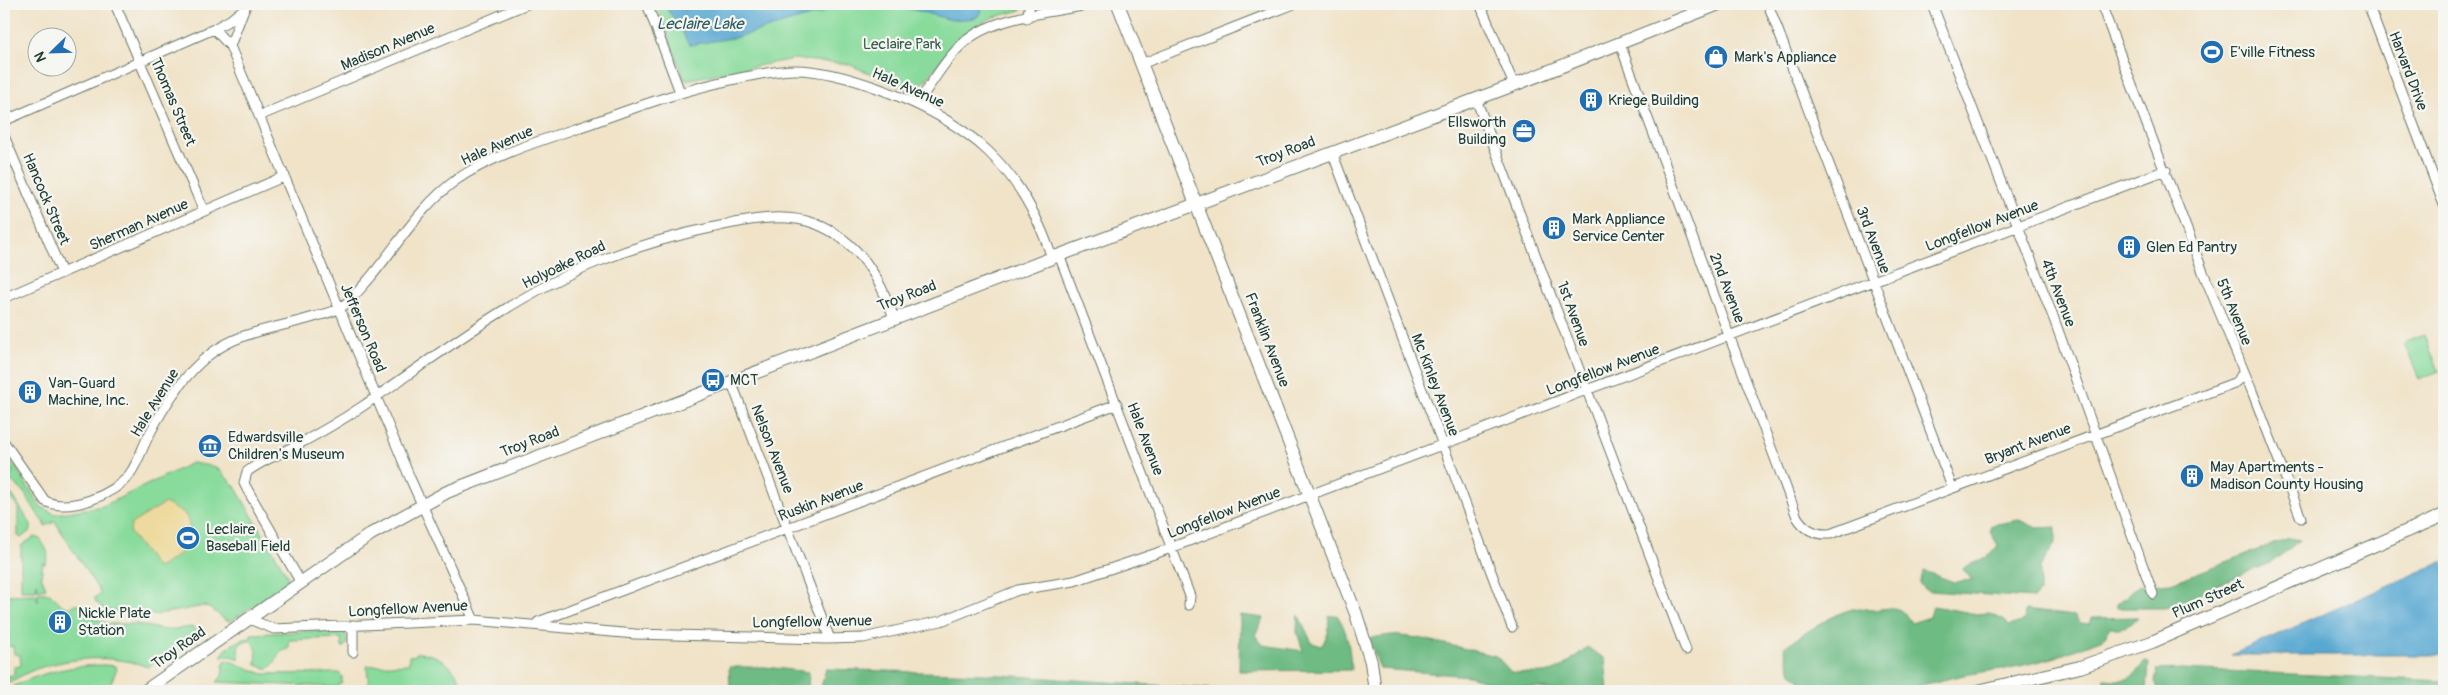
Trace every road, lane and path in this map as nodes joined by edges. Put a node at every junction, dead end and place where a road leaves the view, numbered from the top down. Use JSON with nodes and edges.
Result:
{"nodes":[{"id":1,"x":115,"y":4,"type":"edge"},
{"id":2,"x":527,"y":4,"type":"edge"},
{"id":3,"x":647,"y":4,"type":"edge"},
{"id":4,"x":1030,"y":4,"type":"edge"},
{"id":5,"x":1092,"y":4,"type":"edge"},
{"id":6,"x":1118,"y":4,"type":"edge"},
{"id":7,"x":1294,"y":4,"type":"edge"},
{"id":8,"x":1480,"y":4,"type":"edge"},
{"id":9,"x":1719,"y":4,"type":"edge"},
{"id":10,"x":1768,"y":4,"type":"edge"},
{"id":11,"x":1932,"y":4,"type":"edge"},
{"id":12,"x":2101,"y":4,"type":"edge"},
{"id":13,"x":2368,"y":4,"type":"edge"},
{"id":14,"x":245,"y":6,"type":"edge"},
{"id":15,"x":1027,"y":18,"type":"junction"},
{"id":16,"x":214,"y":29,"type":"junction"},
{"id":17,"x":1620,"y":44,"type":"junction"},
{"id":18,"x":230,"y":46,"type":"junction"},
{"id":19,"x":140,"y":62,"type":"junction"},
{"id":20,"x":1141,"y":64,"type":"junction"},
{"id":21,"x":1514,"y":85,"type":"junction"},
{"id":22,"x":680,"y":92,"type":"junction"},
{"id":23,"x":1476,"y":99,"type":"junction"},
{"id":24,"x":917,"y":104,"type":"junction"},
{"id":25,"x":260,"y":116,"type":"junction"},
{"id":26,"x":4,"y":121,"type":"edge"},
{"id":27,"x":4,"y":136,"type":"edge"},
{"id":28,"x":1332,"y":152,"type":"junction"},
{"id":29,"x":2166,"y":170,"type":"junction"},
{"id":30,"x":285,"y":176,"type":"junction"},
{"id":31,"x":1196,"y":205,"type":"junction"},
{"id":32,"x":2444,"y":205,"type":"edge"},
{"id":33,"x":204,"y":211,"type":"junction"},
{"id":34,"x":2017,"y":226,"type":"junction"},
{"id":35,"x":1056,"y":256,"type":"junction"},
{"id":36,"x":62,"y":273,"type":"junction"},
{"id":37,"x":1874,"y":282,"type":"junction"},
{"id":38,"x":4,"y":298,"type":"edge"},
{"id":39,"x":340,"y":308,"type":"junction"},
{"id":40,"x":894,"y":318,"type":"junction"},
{"id":41,"x":1730,"y":337,"type":"junction"},
{"id":42,"x":2243,"y":372,"type":"junction"},
{"id":43,"x":731,"y":381,"type":"junction"},
{"id":44,"x":1586,"y":390,"type":"junction"},
{"id":45,"x":377,"y":396,"type":"junction"},
{"id":46,"x":1117,"y":404,"type":"junction"},
{"id":47,"x":2095,"y":434,"type":"junction"},
{"id":48,"x":4,"y":442,"type":"edge"},
{"id":49,"x":1443,"y":445,"type":"junction"},
{"id":50,"x":1952,"y":487,"type":"junction"},
{"id":51,"x":1310,"y":496,"type":"junction"},
{"id":52,"x":422,"y":504,"type":"junction"},
{"id":53,"x":2444,"y":515,"type":"edge"},
{"id":54,"x":2301,"y":518,"type":"dead end"},
{"id":55,"x":788,"y":528,"type":"junction"},
{"id":56,"x":1818,"y":534,"type":"joint"},
{"id":57,"x":1172,"y":548,"type":"junction"},
{"id":58,"x":300,"y":583,"type":"junction"},
{"id":59,"x":2153,"y":594,"type":"dead end"},
{"id":60,"x":1189,"y":605,"type":"dead end"},
{"id":61,"x":249,"y":619,"type":"junction"},
{"id":62,"x":474,"y":620,"type":"junction"},
{"id":63,"x":535,"y":623,"type":"junction"},
{"id":64,"x":353,"y":625,"type":"junction"},
{"id":65,"x":1512,"y":627,"type":"dead end"},
{"id":66,"x":830,"y":639,"type":"junction"},
{"id":67,"x":1686,"y":650,"type":"dead end"},
{"id":68,"x":353,"y":652,"type":"dead end"},
{"id":69,"x":145,"y":691,"type":"edge"},
{"id":70,"x":1376,"y":691,"type":"edge"},
{"id":71,"x":1978,"y":691,"type":"edge"}],
"edges":[{"from":1,"to":19,"type":"street","name":"Thomas Street"},
{"from":2,"to":25,"type":"street","name":"Madison Avenue"},
{"from":3,"to":22,"type":"street"},
{"from":4,"to":15,"type":"street"},
{"from":5,"to":15,"type":"street"},
{"from":6,"to":20,"type":"main road","name":"Franklin Avenue"},
{"from":7,"to":20,"type":"street"},
{"from":8,"to":21,"type":"street"},
{"from":9,"to":17,"type":"main road","name":"Troy Road"},
{"from":10,"to":37,"type":"street","name":"3rd Avenue"},
{"from":11,"to":34,"type":"street","name":"4th Avenue"},
{"from":12,"to":29,"type":"street","name":"5th Avenue"},
{"from":13,"to":32,"type":"street","name":"Harvard Drive"},
{"from":14,"to":16,"type":"street"},
{"from":14,"to":18,"type":"street"},
{"from":15,"to":24,"type":"street"},
{"from":16,"to":18,"type":"street","name":"Jefferson Road"},
{"from":16,"to":19,"type":"street"},
{"from":17,"to":21,"type":"main road","name":"Troy Road"},
{"from":17,"to":41,"type":"street","name":"2nd Avenue"},
{"from":18,"to":25,"type":"street","name":"Jefferson Road"},
{"from":19,"to":26,"type":"street"},
{"from":19,"to":33,"type":"street","name":"Thomas Street"},
{"from":20,"to":31,"type":"main road","name":"Franklin Avenue"},
{"from":21,"to":23,"type":"main road","name":"Troy Road"},
{"from":22,"to":24,"type":"street","name":"Hale Avenue"},
{"from":22,"to":39,"type":"street","name":"Hale Avenue"},
{"from":23,"to":28,"type":"main road","name":"Troy Road"},
{"from":23,"to":44,"type":"street","name":"1st Avenue"},
{"from":24,"to":35,"type":"street","name":"Hale Avenue"},
{"from":25,"to":30,"type":"street","name":"Jefferson Road"},
{"from":27,"to":36,"type":"street","name":"Hancock Street"},
{"from":28,"to":31,"type":"main road","name":"Troy Road"},
{"from":28,"to":49,"type":"street","name":"Mc Kinley Avenue"},
{"from":29,"to":34,"type":"street","name":"Longfellow Avenue"},
{"from":29,"to":42,"type":"street","name":"5th Avenue"},
{"from":30,"to":33,"type":"street","name":"Sherman Avenue"},
{"from":30,"to":39,"type":"street","name":"Jefferson Road"},
{"from":31,"to":35,"type":"main road","name":"Troy Road"},
{"from":31,"to":51,"type":"main road","name":"Franklin Avenue"},
{"from":33,"to":36,"type":"street","name":"Sherman Avenue"},
{"from":34,"to":37,"type":"street","name":"Longfellow Avenue"},
{"from":34,"to":47,"type":"street","name":"4th Avenue"},
{"from":35,"to":40,"type":"main road","name":"Troy Road"},
{"from":35,"to":46,"type":"street","name":"Hale Avenue"},
{"from":36,"to":38,"type":"street","name":"Sherman Avenue"},
{"from":37,"to":41,"type":"street","name":"Longfellow Avenue"},
{"from":37,"to":50,"type":"street","name":"3rd Avenue"},
{"from":39,"to":45,"type":"street","name":"Jefferson Road"},
{"from":39,"to":48,"type":"street","name":"Hale Avenue"},
{"from":40,"to":43,"type":"main road","name":"Troy Road"},
{"from":40,"to":45,"type":"street","name":"Holyoake Road"},
{"from":41,"to":44,"type":"street","name":"Longfellow Avenue"},
{"from":41,"to":56,"type":"street","name":"2nd Avenue"},
{"from":42,"to":47,"type":"street","name":"Bryant Avenue"},
{"from":42,"to":54,"type":"street","name":"5th Avenue"},
{"from":43,"to":52,"type":"main road","name":"Troy Road"},
{"from":43,"to":55,"type":"street","name":"Nelson Avenue"},
{"from":44,"to":49,"type":"street","name":"Longfellow Avenue"},
{"from":44,"to":67,"type":"street","name":"1st Avenue"},
{"from":45,"to":52,"type":"street","name":"Jefferson Road"},
{"from":45,"to":58,"type":"street","name":"Holyoake Road"},
{"from":46,"to":55,"type":"street","name":"Ruskin Avenue"},
{"from":46,"to":57,"type":"street","name":"Hale Avenue"},
{"from":47,"to":50,"type":"street","name":"Bryant Avenue"},
{"from":47,"to":59,"type":"street","name":"4th Avenue"},
{"from":49,"to":51,"type":"street","name":"Longfellow Avenue"},
{"from":49,"to":65,"type":"street","name":"Mc Kinley Avenue"},
{"from":50,"to":56,"type":"street","name":"Bryant Avenue"},
{"from":51,"to":57,"type":"street","name":"Longfellow Avenue"},
{"from":51,"to":70,"type":"main road","name":"Franklin Avenue"},
{"from":52,"to":58,"type":"main road","name":"Troy Road"},
{"from":52,"to":62,"type":"street","name":"Jefferson Road"},
{"from":53,"to":71,"type":"main road","name":"Plum Street"},
{"from":55,"to":63,"type":"street","name":"Ruskin Avenue"},
{"from":55,"to":66,"type":"street","name":"Nelson Avenue"},
{"from":57,"to":60,"type":"street","name":"Hale Avenue"},
{"from":57,"to":66,"type":"street","name":"Longfellow Avenue"},
{"from":58,"to":61,"type":"main road","name":"Troy Road"},
{"from":61,"to":64,"type":"street","name":"Longfellow Avenue"},
{"from":61,"to":69,"type":"main road","name":"Troy Road"},
{"from":62,"to":63,"type":"street","name":"Longfellow Avenue"},
{"from":62,"to":64,"type":"street","name":"Longfellow Avenue"},
{"from":63,"to":66,"type":"street","name":"Longfellow Avenue"},
{"from":64,"to":68,"type":"street"}]}
